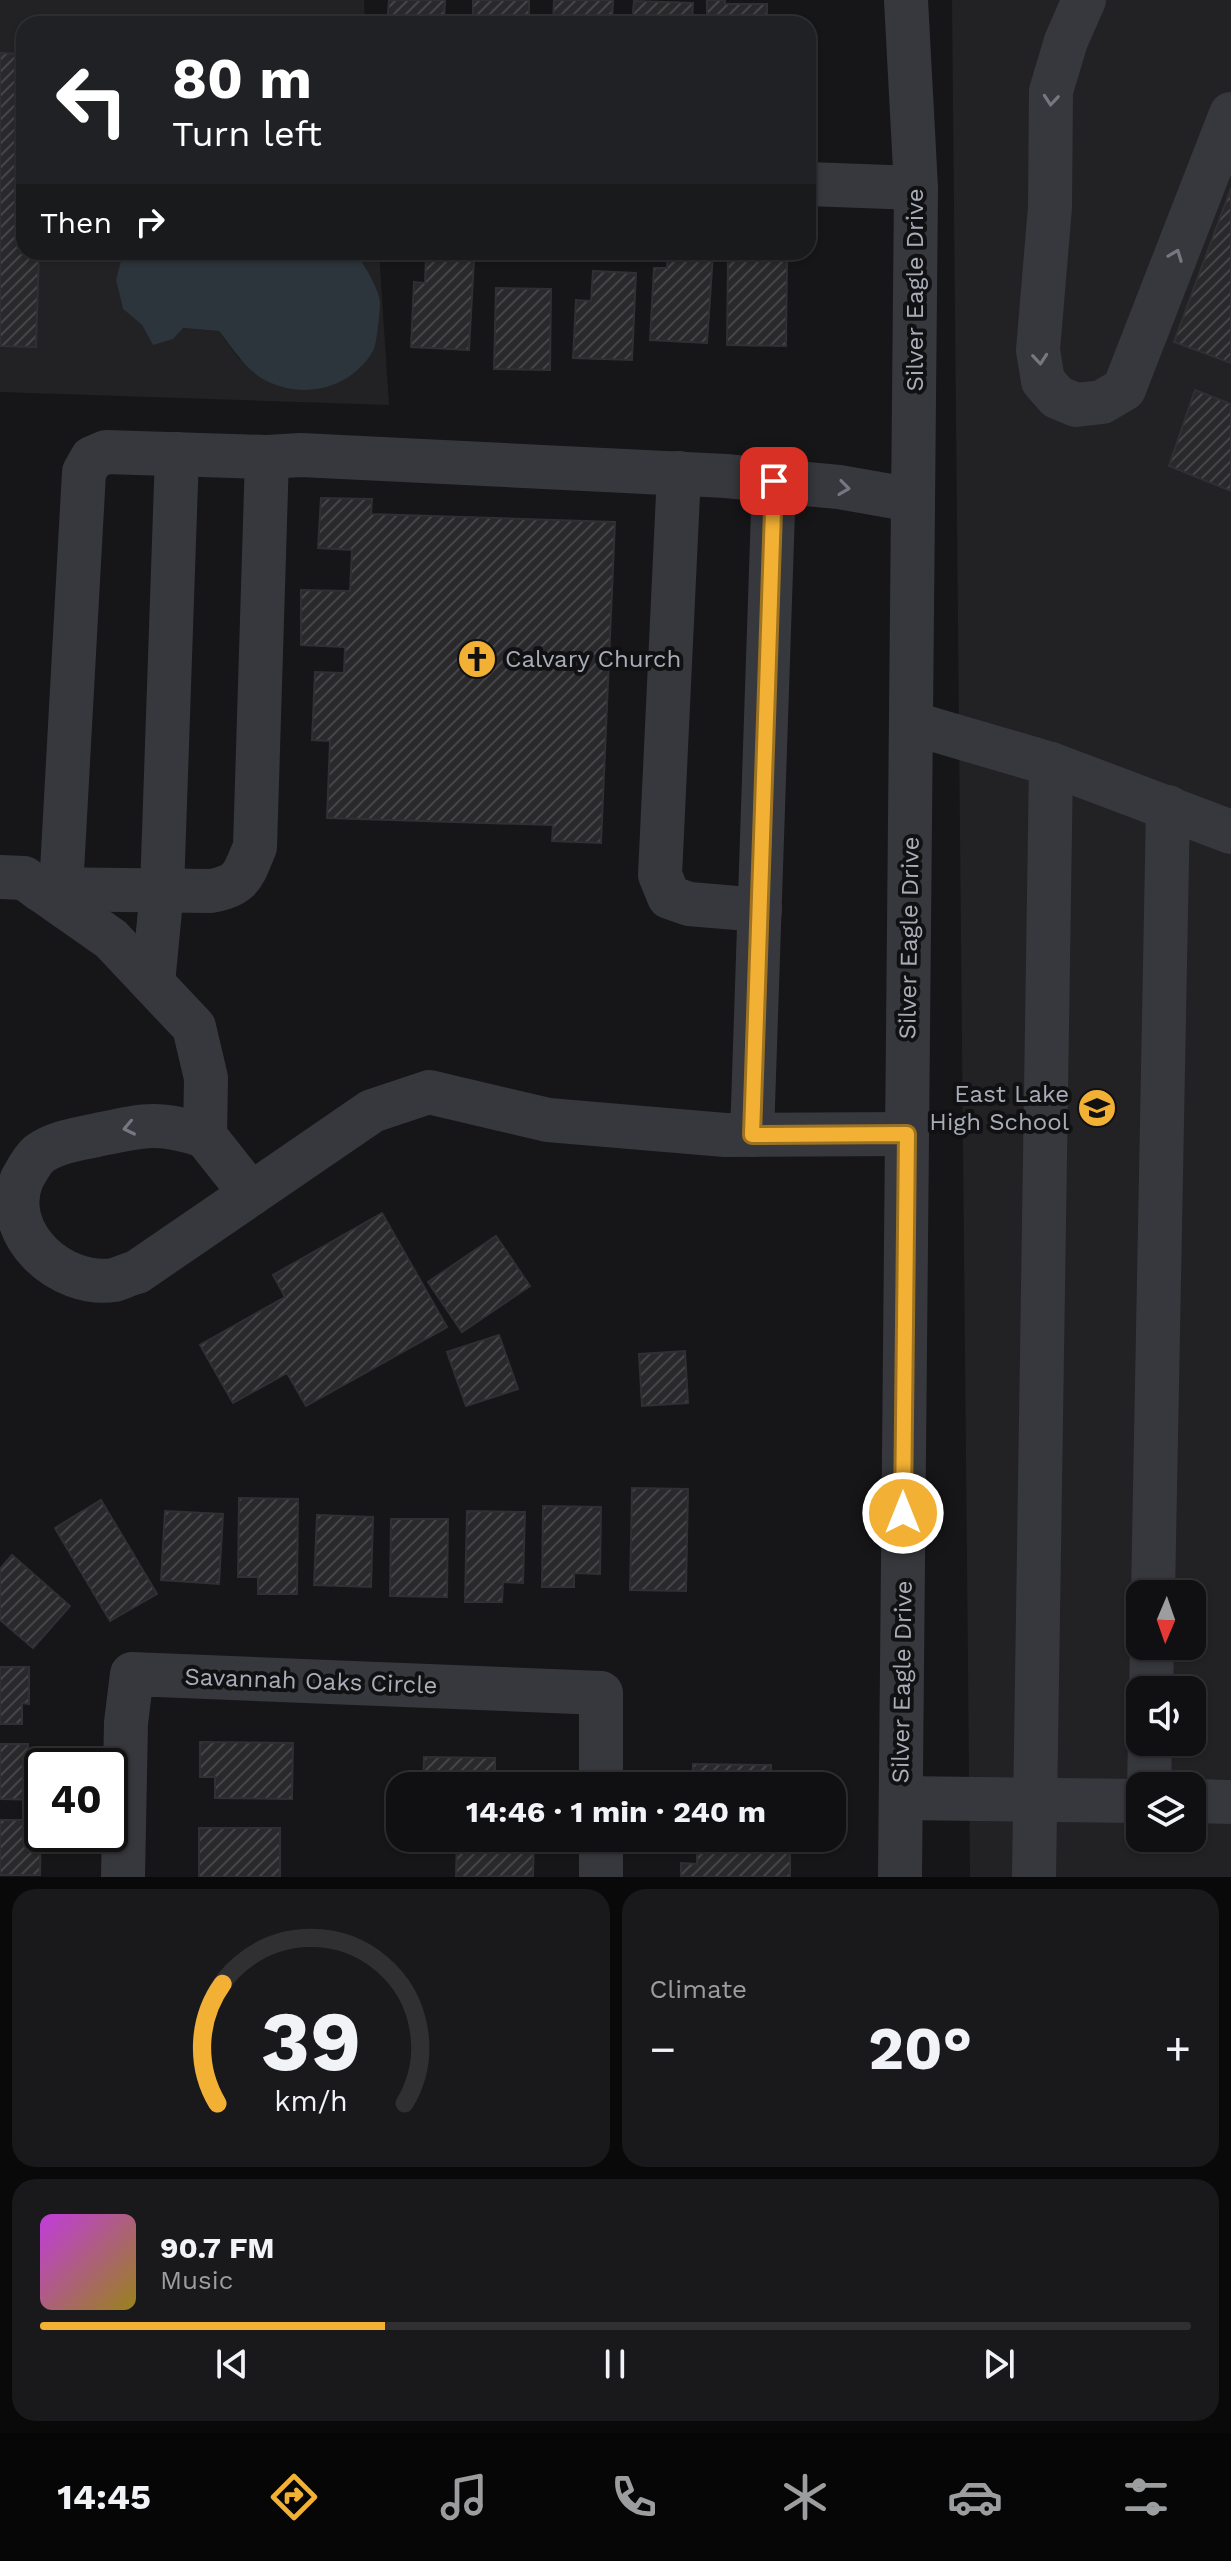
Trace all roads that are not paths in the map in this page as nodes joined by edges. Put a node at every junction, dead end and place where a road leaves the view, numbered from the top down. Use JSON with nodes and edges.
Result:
{"nodes":[{"id":1,"x":906,"y":0,"type":"edge"},
{"id":2,"x":1084,"y":0,"type":"edge"},
{"id":3,"x":1067,"y":20,"type":"edge"},
{"id":4,"x":1231,"y":114,"type":"edge"},
{"id":5,"x":816,"y":184,"type":"edge"},
{"id":6,"x":916,"y":188,"type":"junction"},
{"id":7,"x":177,"y":454,"type":"junction"},
{"id":8,"x":267,"y":457,"type":"junction"},
{"id":9,"x":679,"y":473,"type":"junction"},
{"id":10,"x":774,"y":481,"type":"junction"},
{"id":11,"x":913,"y":500,"type":"junction"},
{"id":12,"x":911,"y":723,"type":"junction"},
{"id":13,"x":1051,"y":764,"type":"junction"},
{"id":14,"x":1168,"y":807,"type":"junction"},
{"id":15,"x":1231,"y":832,"type":"edge"},
{"id":16,"x":33,"y":885,"type":"edge"},
{"id":17,"x":162,"y":890,"type":"junction"},
{"id":18,"x":760,"y":910,"type":"junction"},
{"id":19,"x":153,"y":983,"type":"junction"},
{"id":20,"x":907,"y":1134,"type":"junction"},
{"id":21,"x":752,"y":1135,"type":"junction"},
{"id":22,"x":205,"y":1136,"type":"junction"},
{"id":23,"x":251,"y":1194,"type":"junction"},
{"id":24,"x":1153,"y":1580,"type":"edge"},
{"id":25,"x":601,"y":1772,"type":"edge"},
{"id":26,"x":901,"y":1798,"type":"junction"},
{"id":27,"x":1034,"y":1799,"type":"junction"},
{"id":28,"x":1126,"y":1801,"type":"edge"},
{"id":29,"x":1206,"y":1801,"type":"edge"},
{"id":30,"x":1231,"y":1802,"type":"edge"},
{"id":31,"x":601,"y":1852,"type":"edge"},
{"id":32,"x":123,"y":1877,"type":"edge"},
{"id":33,"x":601,"y":1877,"type":"edge"},
{"id":34,"x":900,"y":1877,"type":"edge"},
{"id":35,"x":1034,"y":1877,"type":"edge"}],
"edges":[{"from":1,"to":6,"type":"street","name":"Silver Eagle Drive"},
{"from":2,"to":3,"type":"street"},
{"from":3,"to":4,"type":"street","one_way":true},
{"from":5,"to":6,"type":"street"},
{"from":6,"to":11,"type":"street","name":"Silver Eagle Drive"},
{"from":7,"to":8,"type":"street"},
{"from":7,"to":16,"type":"street"},
{"from":7,"to":17,"type":"street"},
{"from":8,"to":9,"type":"street"},
{"from":8,"to":17,"type":"street"},
{"from":9,"to":10,"type":"street"},
{"from":9,"to":18,"type":"street"},
{"from":10,"to":11,"type":"street","one_way":true},
{"from":10,"to":18,"type":"street"},
{"from":11,"to":12,"type":"street","name":"Silver Eagle Drive"},
{"from":12,"to":13,"type":"street"},
{"from":12,"to":20,"type":"street","name":"Silver Eagle Drive"},
{"from":13,"to":14,"type":"street"},
{"from":13,"to":27,"type":"street"},
{"from":14,"to":15,"type":"street"},
{"from":14,"to":24,"type":"street"},
{"from":16,"to":17,"type":"street"},
{"from":16,"to":19,"type":"street"},
{"from":17,"to":19,"type":"street"},
{"from":18,"to":21,"type":"street"},
{"from":19,"to":22,"type":"street"},
{"from":20,"to":21,"type":"street"},
{"from":20,"to":26,"type":"street","name":"Silver Eagle Drive"},
{"from":21,"to":23,"type":"street"},
{"from":22,"to":23,"type":"street"},
{"from":22,"to":23,"type":"street","one_way":true},
{"from":25,"to":32,"type":"street","name":"Savannah Oaks Circle"},
{"from":26,"to":27,"type":"street"},
{"from":26,"to":34,"type":"street","name":"Silver Eagle Drive"},
{"from":27,"to":28,"type":"street"},
{"from":27,"to":35,"type":"street"},
{"from":29,"to":30,"type":"street"},
{"from":31,"to":33,"type":"street"}]}
